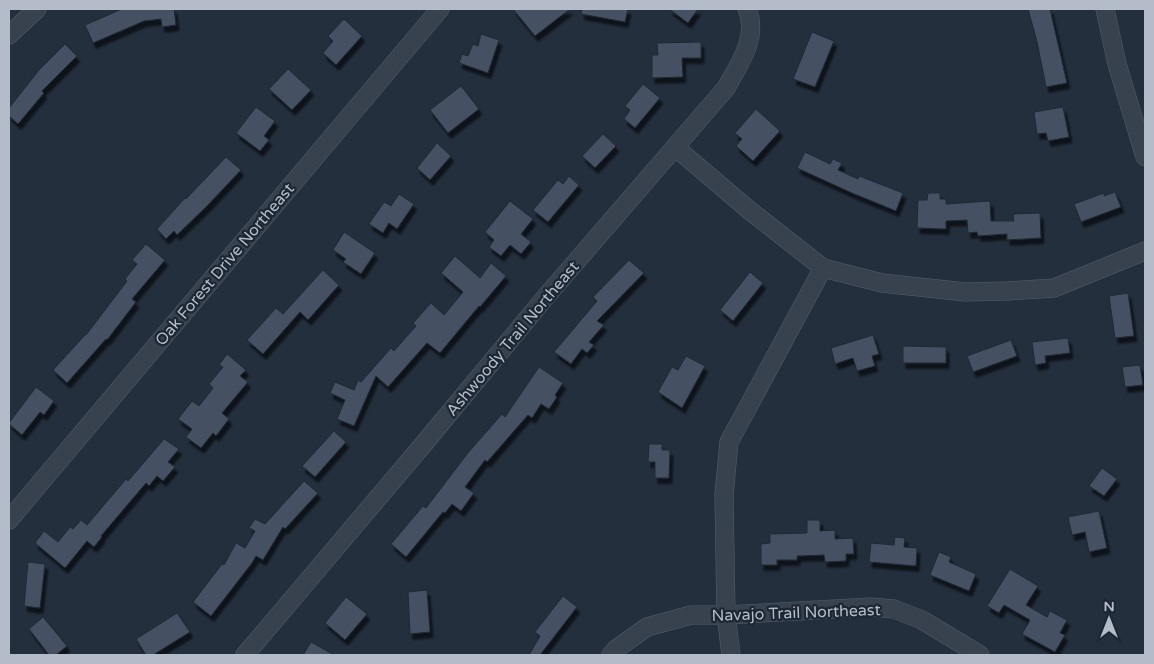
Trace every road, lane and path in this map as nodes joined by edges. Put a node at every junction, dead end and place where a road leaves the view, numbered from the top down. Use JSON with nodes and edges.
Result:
{"nodes":[{"id":1,"x":37,"y":9,"type":"edge"},
{"id":2,"x":440,"y":9,"type":"edge"},
{"id":3,"x":747,"y":9,"type":"edge"},
{"id":4,"x":1105,"y":9,"type":"edge"},
{"id":5,"x":9,"y":35,"type":"edge"},
{"id":6,"x":674,"y":147,"type":"junction"},
{"id":7,"x":1145,"y":157,"type":"edge"},
{"id":8,"x":1145,"y":252,"type":"edge"},
{"id":9,"x":823,"y":268,"type":"junction"},
{"id":10,"x":9,"y":520,"type":"edge"},
{"id":11,"x":726,"y":615,"type":"junction"},
{"id":12,"x":245,"y":655,"type":"edge"},
{"id":13,"x":611,"y":655,"type":"edge"},
{"id":14,"x":731,"y":655,"type":"edge"},
{"id":15,"x":980,"y":655,"type":"edge"}],
"edges":[{"from":1,"to":5,"type":"street"},
{"from":2,"to":10,"type":"street","name":"Oak Forest Drive Northeast"},
{"from":3,"to":6,"type":"street","name":"Ashwoody Trail Northeast"},
{"from":4,"to":7,"type":"street"},
{"from":6,"to":9,"type":"street"},
{"from":6,"to":12,"type":"street","name":"Ashwoody Trail Northeast"},
{"from":8,"to":9,"type":"street"},
{"from":9,"to":11,"type":"street"},
{"from":11,"to":13,"type":"street","name":"Navajo Trail Northeast"},
{"from":11,"to":14,"type":"street"},
{"from":11,"to":15,"type":"street","name":"Navajo Trail Northeast"}]}
